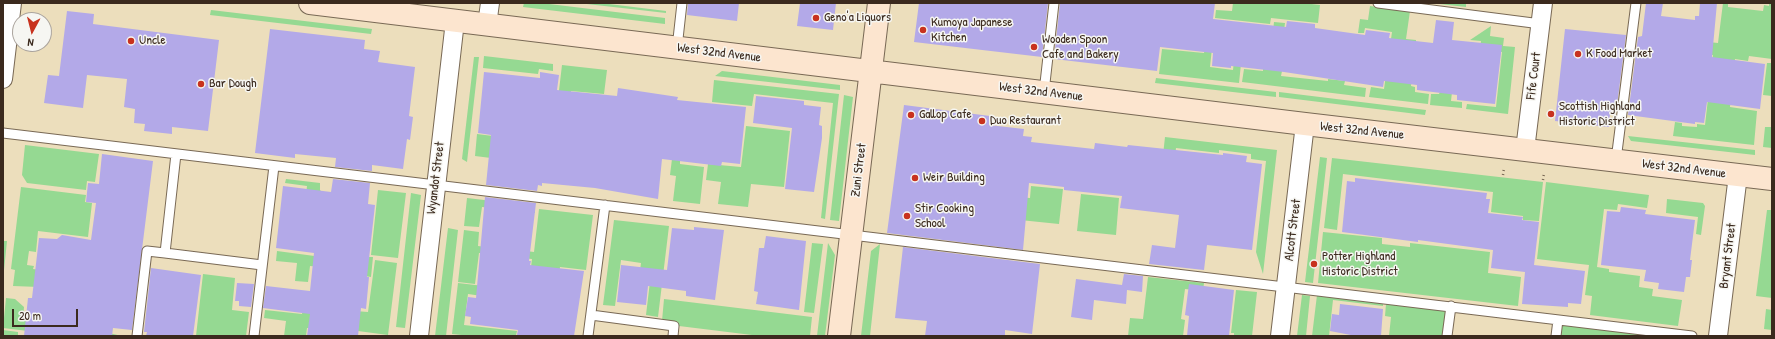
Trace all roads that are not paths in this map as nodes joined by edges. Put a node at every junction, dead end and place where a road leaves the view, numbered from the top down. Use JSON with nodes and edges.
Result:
{"nodes":[{"id":1,"x":12,"y":3,"type":"edge"},
{"id":2,"x":310,"y":3,"type":"edge"},
{"id":3,"x":490,"y":3,"type":"edge"},
{"id":4,"x":682,"y":3,"type":"edge"},
{"id":5,"x":879,"y":3,"type":"edge"},
{"id":6,"x":1054,"y":3,"type":"edge"},
{"id":7,"x":1378,"y":3,"type":"edge"},
{"id":8,"x":1543,"y":3,"type":"edge"},
{"id":9,"x":1636,"y":3,"type":"edge"},
{"id":10,"x":455,"y":21,"type":"junction"},
{"id":11,"x":1541,"y":24,"type":"junction"},
{"id":12,"x":487,"y":25,"type":"junction"},
{"id":13,"x":677,"y":48,"type":"junction"},
{"id":14,"x":871,"y":72,"type":"junction"},
{"id":15,"x":3,"y":79,"type":"edge"},
{"id":16,"x":1044,"y":92,"type":"junction"},
{"id":17,"x":1305,"y":124,"type":"junction"},
{"id":18,"x":3,"y":133,"type":"edge"},
{"id":19,"x":1525,"y":150,"type":"junction"},
{"id":20,"x":176,"y":154,"type":"junction"},
{"id":21,"x":1616,"y":160,"type":"junction"},
{"id":22,"x":274,"y":166,"type":"junction"},
{"id":23,"x":1738,"y":175,"type":"junction"},
{"id":24,"x":1772,"y":179,"type":"edge"},
{"id":25,"x":435,"y":186,"type":"junction"},
{"id":26,"x":605,"y":205,"type":"junction"},
{"id":27,"x":852,"y":234,"type":"junction"},
{"id":28,"x":165,"y":253,"type":"junction"},
{"id":29,"x":262,"y":265,"type":"junction"},
{"id":30,"x":1286,"y":286,"type":"junction"},
{"id":31,"x":1451,"y":306,"type":"junction"},
{"id":32,"x":590,"y":315,"type":"junction"},
{"id":33,"x":1558,"y":320,"type":"junction"},
{"id":34,"x":137,"y":336,"type":"edge"},
{"id":35,"x":254,"y":336,"type":"edge"},
{"id":36,"x":419,"y":336,"type":"edge"},
{"id":37,"x":588,"y":336,"type":"edge"},
{"id":38,"x":673,"y":336,"type":"edge"},
{"id":39,"x":839,"y":336,"type":"edge"},
{"id":40,"x":1280,"y":336,"type":"edge"},
{"id":41,"x":1448,"y":336,"type":"edge"},
{"id":42,"x":1556,"y":336,"type":"edge"},
{"id":43,"x":1692,"y":336,"type":"edge"},
{"id":44,"x":1718,"y":336,"type":"edge"}],
"edges":[{"from":1,"to":15,"type":"street"},
{"from":2,"to":10,"type":"street","name":"West 32nd Avenue"},
{"from":3,"to":12,"type":"street"},
{"from":4,"to":13,"type":"lane"},
{"from":5,"to":14,"type":"street","name":"Zuni Street"},
{"from":6,"to":16,"type":"lane"},
{"from":7,"to":11,"type":"lane"},
{"from":8,"to":11,"type":"street","name":"Fife Court"},
{"from":9,"to":21,"type":"lane"},
{"from":10,"to":12,"type":"street","name":"West 32nd Avenue"},
{"from":10,"to":25,"type":"street","name":"Wyandot Street"},
{"from":11,"to":19,"type":"street","name":"Fife Court"},
{"from":12,"to":13,"type":"street","name":"West 32nd Avenue"},
{"from":13,"to":14,"type":"street","name":"West 32nd Avenue"},
{"from":14,"to":16,"type":"street","name":"West 32nd Avenue"},
{"from":14,"to":27,"type":"street","name":"Zuni Street"},
{"from":16,"to":17,"type":"street","name":"West 32nd Avenue"},
{"from":17,"to":19,"type":"street","name":"West 32nd Avenue"},
{"from":17,"to":30,"type":"street","name":"Alcott Street"},
{"from":18,"to":20,"type":"lane"},
{"from":19,"to":21,"type":"street","name":"West 32nd Avenue"},
{"from":20,"to":22,"type":"lane"},
{"from":20,"to":28,"type":"lane"},
{"from":21,"to":23,"type":"street","name":"West 32nd Avenue"},
{"from":22,"to":25,"type":"lane"},
{"from":22,"to":29,"type":"lane"},
{"from":23,"to":24,"type":"street","name":"West 32nd Avenue"},
{"from":23,"to":44,"type":"street","name":"Bryant Street"},
{"from":25,"to":26,"type":"lane"},
{"from":25,"to":36,"type":"street","name":"Wyandot Street"},
{"from":26,"to":27,"type":"lane"},
{"from":26,"to":32,"type":"lane"},
{"from":27,"to":30,"type":"lane"},
{"from":27,"to":39,"type":"street","name":"Zuni Street"},
{"from":28,"to":29,"type":"lane"},
{"from":28,"to":34,"type":"lane"},
{"from":29,"to":35,"type":"lane"},
{"from":30,"to":31,"type":"lane"},
{"from":30,"to":40,"type":"street","name":"Alcott Street"},
{"from":31,"to":33,"type":"lane"},
{"from":31,"to":41,"type":"lane"},
{"from":32,"to":37,"type":"lane"},
{"from":32,"to":38,"type":"lane"},
{"from":33,"to":42,"type":"lane"},
{"from":33,"to":43,"type":"lane"}]}
